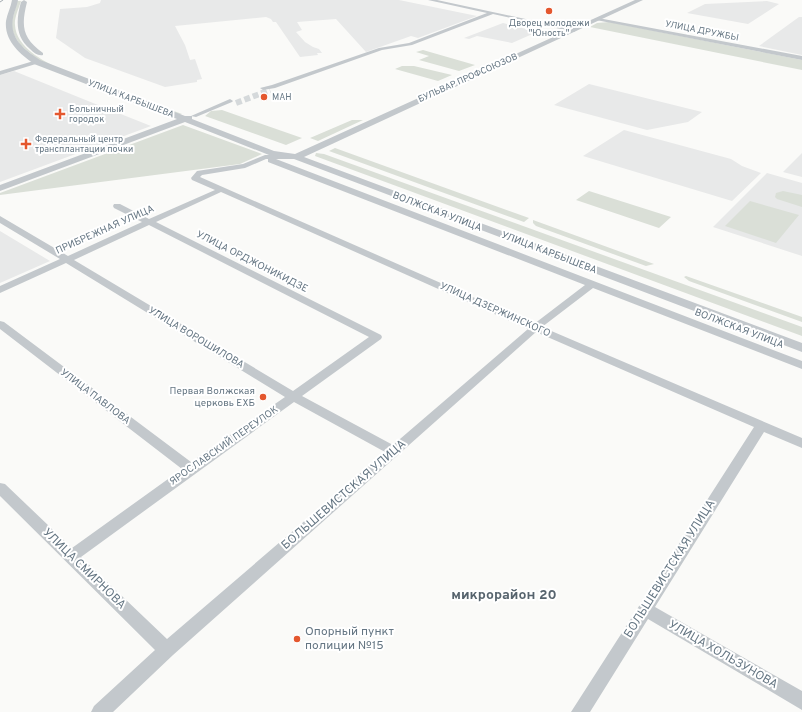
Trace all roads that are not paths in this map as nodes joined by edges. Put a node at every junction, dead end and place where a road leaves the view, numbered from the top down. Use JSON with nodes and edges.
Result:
{"nodes":[{"id":1,"x":15,"y":0,"type":"edge"},
{"id":2,"x":24,"y":0,"type":"edge"},
{"id":3,"x":430,"y":0,"type":"edge"},
{"id":4,"x":640,"y":0,"type":"edge"},
{"id":5,"x":492,"y":13,"type":"junction"},
{"id":6,"x":598,"y":19,"type":"junction"},
{"id":7,"x":574,"y":30,"type":"junction"},
{"id":8,"x":802,"y":58,"type":"edge"},
{"id":9,"x":37,"y":62,"type":"junction"},
{"id":10,"x":0,"y":72,"type":"edge"},
{"id":11,"x":263,"y":88,"type":"tunnel mouth"},
{"id":12,"x":233,"y":102,"type":"tunnel mouth"},
{"id":13,"x":190,"y":118,"type":"junction"},
{"id":14,"x":313,"y":148,"type":"junction"},
{"id":15,"x":285,"y":149,"type":"junction"},
{"id":16,"x":296,"y":157,"type":"junction"},
{"id":17,"x":265,"y":158,"type":"junction"},
{"id":18,"x":0,"y":188,"type":"edge"},
{"id":19,"x":220,"y":190,"type":"junction"},
{"id":20,"x":117,"y":206,"type":"dead end"},
{"id":21,"x":0,"y":219,"type":"edge"},
{"id":22,"x":149,"y":222,"type":"junction"},
{"id":23,"x":66,"y":260,"type":"junction"},
{"id":24,"x":593,"y":283,"type":"junction"},
{"id":25,"x":0,"y":290,"type":"edge"},
{"id":26,"x":0,"y":324,"type":"edge"},
{"id":27,"x":535,"y":328,"type":"junction"},
{"id":28,"x":377,"y":338,"type":"joint"},
{"id":29,"x":802,"y":348,"type":"edge"},
{"id":30,"x":802,"y":365,"type":"edge"},
{"id":31,"x":294,"y":397,"type":"junction"},
{"id":32,"x":760,"y":426,"type":"junction"},
{"id":33,"x":802,"y":443,"type":"edge"},
{"id":34,"x":394,"y":451,"type":"junction"},
{"id":35,"x":190,"y":469,"type":"junction"},
{"id":36,"x":0,"y":488,"type":"edge"},
{"id":37,"x":71,"y":556,"type":"junction"},
{"id":38,"x":645,"y":609,"type":"junction"},
{"id":39,"x":168,"y":650,"type":"junction"},
{"id":40,"x":802,"y":702,"type":"edge"},
{"id":41,"x":100,"y":712,"type":"edge"},
{"id":42,"x":580,"y":712,"type":"edge"}],
"edges":[{"from":1,"to":9,"type":"street","name":"УЛИЦА КАРБЫШЕВА"},
{"from":2,"to":13,"type":"street","name":"УЛИЦА КАРБЫШЕВА"},
{"from":3,"to":5,"type":"street"},
{"from":4,"to":6,"type":"street","name":"БУЛЬВАР ПРОФСОЮЗОВ"},
{"from":5,"to":7,"type":"street"},
{"from":5,"to":11,"type":"street"},
{"from":6,"to":7,"type":"street","name":"БУЛЬВАР ПРОФСОЮЗОВ"},
{"from":6,"to":8,"type":"street","name":"УЛИЦА ДРУЖБЫ"},
{"from":7,"to":14,"type":"street","name":"БУЛЬВАР ПРОФСОЮЗОВ"},
{"from":9,"to":10,"type":"street"},
{"from":9,"to":13,"type":"street","name":"УЛИЦА КАРБЫШЕВА"},
{"from":12,"to":13,"type":"street"},
{"from":13,"to":15,"type":"street","name":"УЛИЦА КАРБЫШЕВА"},
{"from":13,"to":16,"type":"street","name":"УЛИЦА КАРБЫШЕВА"},
{"from":13,"to":18,"type":"street"},
{"from":14,"to":15,"type":"street","name":"УЛИЦА КАРБЫШЕВА"},
{"from":14,"to":16,"type":"street","name":"БУЛЬВАР ПРОФСОЮЗОВ"},
{"from":15,"to":16,"type":"street","name":"УЛИЦА КАРБЫШЕВА"},
{"from":16,"to":17,"type":"street"},
{"from":16,"to":29,"type":"street","name":"УЛИЦА КАРБЫШЕВА"},
{"from":17,"to":19,"type":"street","name":"УЛИЦА ДЗЕРЖИНСКОГО"},
{"from":17,"to":24,"type":"street","name":"ВОЛЖСКАЯ УЛИЦА"},
{"from":19,"to":22,"type":"street","name":"ПРИБРЕЖНАЯ УЛИЦА"},
{"from":19,"to":27,"type":"street","name":"УЛИЦА ДЗЕРЖИНСКОГО"},
{"from":20,"to":22,"type":"street","name":"УЛИЦА ОРДЖОНИКИДЗЕ"},
{"from":21,"to":23,"type":"street","name":"УЛИЦА ВОРОШИЛОВА"},
{"from":22,"to":23,"type":"street","name":"ПРИБРЕЖНАЯ УЛИЦА"},
{"from":22,"to":28,"type":"street","name":"УЛИЦА ОРДЖОНИКИДЗЕ"},
{"from":23,"to":25,"type":"street","name":"ПРИБРЕЖНАЯ УЛИЦА"},
{"from":23,"to":31,"type":"street","name":"УЛИЦА ВОРОШИЛОВА"},
{"from":24,"to":27,"type":"street","name":"БОЛЬШЕВИСТСКАЯ УЛИЦА"},
{"from":24,"to":30,"type":"street","name":"ВОЛЖСКАЯ УЛИЦА"},
{"from":26,"to":35,"type":"street","name":"УЛИЦА ПАВЛОВА"},
{"from":27,"to":32,"type":"street","name":"УЛИЦА ДЗЕРЖИНСКОГО"},
{"from":27,"to":34,"type":"street","name":"БОЛЬШЕВИСТСКАЯ УЛИЦА"},
{"from":28,"to":31,"type":"street","name":"ЯРОСЛАВСКИЙ ПЕРЕУЛОК"},
{"from":31,"to":34,"type":"street","name":"УЛИЦА ВОРОШИЛОВА"},
{"from":31,"to":35,"type":"street","name":"ЯРОСЛАВСКИЙ ПЕРЕУЛОК"},
{"from":32,"to":33,"type":"street","name":"УЛИЦА ДЗЕРЖИНСКОГО"},
{"from":32,"to":38,"type":"street","name":"БОЛЬШЕВИСТСКАЯ УЛИЦА"},
{"from":34,"to":39,"type":"street","name":"БОЛЬШЕВИСТСКАЯ УЛИЦА"},
{"from":35,"to":37,"type":"street","name":"ЯРОСЛАВСКИЙ ПЕРЕУЛОК"},
{"from":36,"to":37,"type":"street","name":"УЛИЦА СМИРНОВА"},
{"from":37,"to":39,"type":"street","name":"УЛИЦА СМИРНОВА"},
{"from":38,"to":40,"type":"street","name":"УЛИЦА ХОЛЬЗУНОВА"},
{"from":38,"to":42,"type":"street","name":"БОЛЬШЕВИСТСКАЯ УЛИЦА"},
{"from":39,"to":41,"type":"street","name":"БОЛЬШЕВИСТСКАЯ УЛИЦА"}]}
